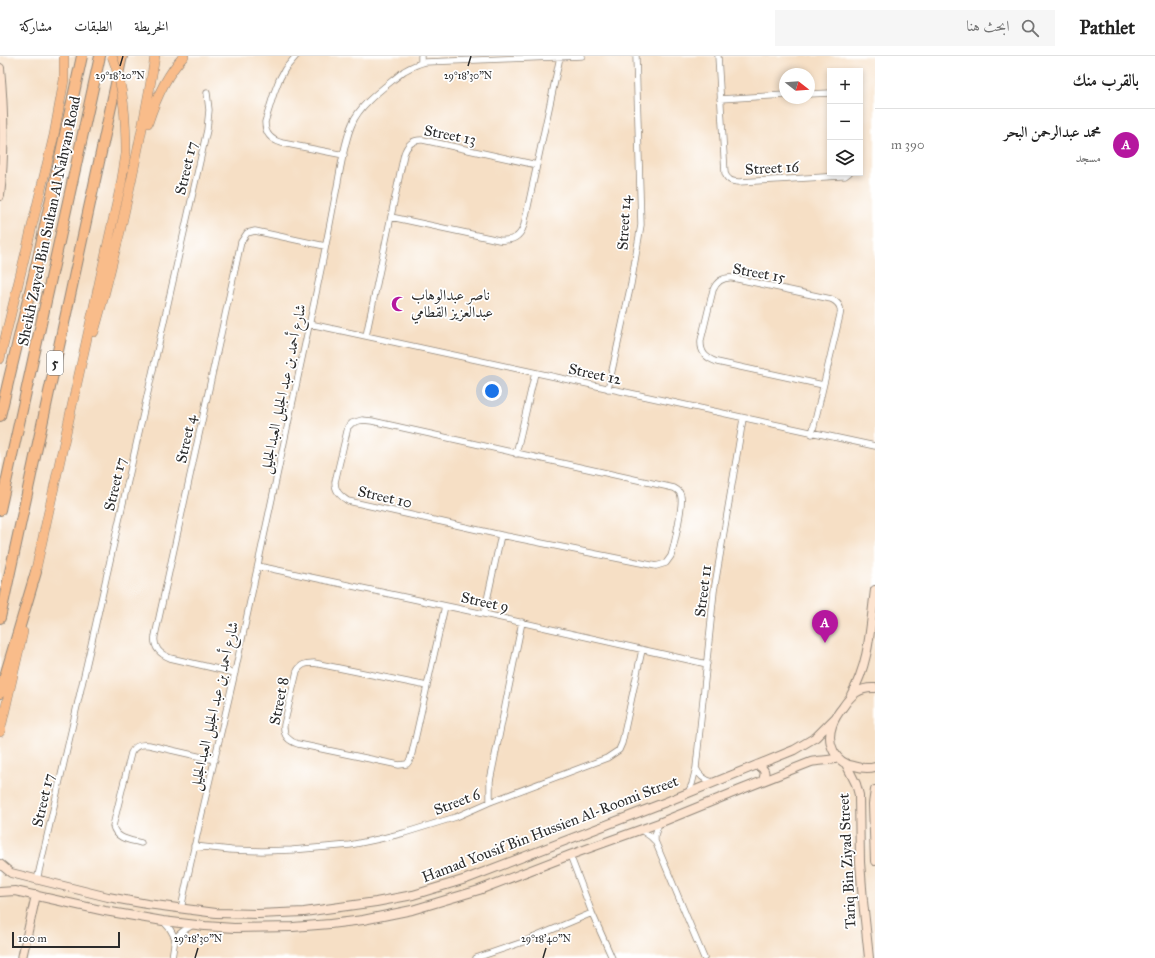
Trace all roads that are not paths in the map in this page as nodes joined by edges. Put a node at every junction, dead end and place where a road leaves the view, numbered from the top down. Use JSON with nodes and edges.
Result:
{"nodes":[{"id":1,"x":64,"y":56,"type":"edge"},
{"id":2,"x":82,"y":56,"type":"edge"},
{"id":3,"x":100,"y":56,"type":"edge"},
{"id":4,"x":112,"y":56,"type":"edge"},
{"id":5,"x":122,"y":56,"type":"edge"},
{"id":6,"x":155,"y":56,"type":"edge"},
{"id":7,"x":184,"y":56,"type":"edge"},
{"id":8,"x":296,"y":56,"type":"edge"},
{"id":9,"x":421,"y":56,"type":"edge"},
{"id":10,"x":582,"y":56,"type":"edge"},
{"id":11,"x":636,"y":56,"type":"edge"},
{"id":12,"x":718,"y":56,"type":"edge"},
{"id":13,"x":512,"y":57,"type":"edge"},
{"id":14,"x":560,"y":57,"type":"edge"},
{"id":15,"x":422,"y":63,"type":"junction"},
{"id":16,"x":0,"y":68,"type":"edge"},
{"id":17,"x":207,"y":93,"type":"dead end"},
{"id":18,"x":827,"y":93,"type":"edge"},
{"id":19,"x":815,"y":94,"type":"edge"},
{"id":20,"x":779,"y":95,"type":"edge"},
{"id":21,"x":720,"y":99,"type":"junction"},
{"id":22,"x":344,"y":155,"type":"junction"},
{"id":23,"x":135,"y":164,"type":"junction"},
{"id":24,"x":537,"y":165,"type":"junction"},
{"id":25,"x":841,"y":176,"type":"edge"},
{"id":26,"x":0,"y":196,"type":"edge"},
{"id":27,"x":391,"y":217,"type":"junction"},
{"id":28,"x":326,"y":246,"type":"junction"},
{"id":29,"x":310,"y":324,"type":"junction"},
{"id":30,"x":366,"y":336,"type":"junction"},
{"id":31,"x":0,"y":359,"type":"edge"},
{"id":32,"x":535,"y":373,"type":"junction"},
{"id":33,"x":79,"y":375,"type":"junction"},
{"id":34,"x":823,"y":385,"type":"junction"},
{"id":35,"x":608,"y":389,"type":"junction"},
{"id":36,"x":0,"y":416,"type":"edge"},
{"id":37,"x":743,"y":419,"type":"junction"},
{"id":38,"x":812,"y":434,"type":"junction"},
{"id":39,"x":875,"y":446,"type":"edge"},
{"id":40,"x":516,"y":454,"type":"junction"},
{"id":41,"x":0,"y":510,"type":"edge"},
{"id":42,"x":501,"y":535,"type":"junction"},
{"id":43,"x":258,"y":566,"type":"junction"},
{"id":44,"x":36,"y":572,"type":"junction"},
{"id":45,"x":875,"y":590,"type":"edge"},
{"id":46,"x":445,"y":606,"type":"junction"},
{"id":47,"x":484,"y":614,"type":"junction"},
{"id":48,"x":0,"y":618,"type":"edge"},
{"id":49,"x":522,"y":622,"type":"junction"},
{"id":50,"x":642,"y":650,"type":"junction"},
{"id":51,"x":707,"y":664,"type":"junction"},
{"id":52,"x":234,"y":673,"type":"junction"},
{"id":53,"x":427,"y":686,"type":"junction"},
{"id":54,"x":875,"y":688,"type":"edge"},
{"id":55,"x":0,"y":693,"type":"edge"},
{"id":56,"x":850,"y":697,"type":"junction"},
{"id":57,"x":835,"y":718,"type":"junction"},
{"id":58,"x":0,"y":732,"type":"edge"},
{"id":59,"x":838,"y":758,"type":"junction"},
{"id":60,"x":215,"y":760,"type":"junction"},
{"id":61,"x":846,"y":764,"type":"junction"},
{"id":62,"x":757,"y":765,"type":"junction"},
{"id":63,"x":875,"y":767,"type":"edge"},
{"id":64,"x":696,"y":768,"type":"junction"},
{"id":65,"x":763,"y":780,"type":"junction"},
{"id":66,"x":712,"y":782,"type":"junction"},
{"id":67,"x":875,"y":790,"type":"edge"},
{"id":68,"x":688,"y":793,"type":"junction"},
{"id":69,"x":490,"y":802,"type":"junction"},
{"id":70,"x":659,"y":823,"type":"junction"},
{"id":71,"x":641,"y":830,"type":"junction"},
{"id":72,"x":655,"y":841,"type":"junction"},
{"id":73,"x":141,"y":843,"type":"dead end"},
{"id":74,"x":194,"y":846,"type":"junction"},
{"id":75,"x":570,"y":855,"type":"junction"},
{"id":76,"x":875,"y":861,"type":"edge"},
{"id":77,"x":0,"y":864,"type":"edge"},
{"id":78,"x":37,"y":880,"type":"junction"},
{"id":79,"x":0,"y":892,"type":"edge"},
{"id":80,"x":36,"y":895,"type":"junction"},
{"id":81,"x":381,"y":901,"type":"junction"},
{"id":82,"x":362,"y":905,"type":"junction"},
{"id":83,"x":181,"y":909,"type":"junction"},
{"id":84,"x":592,"y":913,"type":"junction"},
{"id":85,"x":383,"y":917,"type":"junction"},
{"id":86,"x":363,"y":920,"type":"junction"},
{"id":87,"x":163,"y":921,"type":"junction"},
{"id":88,"x":193,"y":925,"type":"junction"},
{"id":89,"x":175,"y":938,"type":"junction"},
{"id":90,"x":22,"y":958,"type":"edge"},
{"id":91,"x":172,"y":958,"type":"edge"},
{"id":92,"x":476,"y":958,"type":"edge"},
{"id":93,"x":612,"y":958,"type":"edge"},
{"id":94,"x":704,"y":958,"type":"edge"},
{"id":95,"x":868,"y":958,"type":"edge"}],
"edges":[{"from":1,"to":31,"type":"main road"},
{"from":2,"to":36,"type":"highway"},
{"from":3,"to":41,"type":"highway","name":"Sheikh Zayed Bin Sultan Al Nahyan Road","number":"5"},
{"from":4,"to":33,"type":"main road","bridge":true},
{"from":5,"to":48,"type":"highway","number":"5"},
{"from":6,"to":23,"type":"main road"},
{"from":7,"to":23,"type":"main road"},
{"from":8,"to":22,"type":"street"},
{"from":9,"to":15,"type":"street"},
{"from":10,"to":14,"type":"street","name":"شارع أحمد بن عبد الجليل العبدالجليل"},
{"from":11,"to":35,"type":"street","name":"Street 14"},
{"from":12,"to":21,"type":"street","name":"Street 16"},
{"from":13,"to":14,"type":"street","name":"شارع أحمد بن عبد الجليل العبدالجليل"},
{"from":13,"to":15,"type":"street","name":"شارع أحمد بن عبد الجليل العبدالجليل"},
{"from":14,"to":24,"type":"street"},
{"from":15,"to":22,"type":"street","name":"شارع أحمد بن عبد الجليل العبدالجليل"},
{"from":16,"to":26,"type":"street"},
{"from":17,"to":78,"type":"street","name":"Street 17"},
{"from":18,"to":19,"type":"street"},
{"from":20,"to":21,"type":"street"},
{"from":21,"to":25,"type":"street","name":"Street 16"},
{"from":22,"to":28,"type":"street","name":"شارع أحمد بن عبد الجليل العبدالجليل"},
{"from":23,"to":33,"type":"main road"},
{"from":24,"to":27,"type":"street"},
{"from":24,"to":27,"type":"street","name":"Street 13"},
{"from":27,"to":30,"type":"street","name":"Street 13"},
{"from":28,"to":29,"type":"street","name":"شارع أحمد بن عبد الجليل العبدالجليل"},
{"from":28,"to":52,"type":"street","name":"Street 4"},
{"from":29,"to":30,"type":"street","name":"Street 12"},
{"from":29,"to":43,"type":"street","name":"شارع أحمد بن عبد الجليل العبدالجليل"},
{"from":30,"to":32,"type":"street","name":"Street 12"},
{"from":32,"to":35,"type":"street","name":"Street 12"},
{"from":32,"to":40,"type":"street"},
{"from":33,"to":44,"type":"main road"},
{"from":34,"to":34,"type":"street","name":"Street 15"},
{"from":34,"to":38,"type":"street","name":"Street 15"},
{"from":35,"to":37,"type":"street","name":"Street 12"},
{"from":37,"to":38,"type":"street","name":"Street 12"},
{"from":37,"to":51,"type":"street","name":"Street 11"},
{"from":38,"to":39,"type":"street","name":"Street 12"},
{"from":40,"to":42,"type":"street","name":"Street 10"},
{"from":40,"to":42,"type":"street","name":"Street 10"},
{"from":42,"to":47,"type":"street"},
{"from":43,"to":46,"type":"street","name":"Street 9"},
{"from":43,"to":52,"type":"street","name":"شارع أحمد بن عبد الجليل العبدالجليل"},
{"from":44,"to":55,"type":"highway"},
{"from":44,"to":58,"type":"main road"},
{"from":45,"to":56,"type":"street"},
{"from":46,"to":47,"type":"street","name":"Street 9"},
{"from":46,"to":53,"type":"street","name":"Street 8"},
{"from":47,"to":49,"type":"street","name":"Street 9"},
{"from":49,"to":50,"type":"street","name":"Street 9"},
{"from":49,"to":69,"type":"street"},
{"from":50,"to":51,"type":"street","name":"Street 9"},
{"from":50,"to":69,"type":"street","name":"Street 6"},
{"from":51,"to":64,"type":"street","name":"Street 11"},
{"from":52,"to":60,"type":"street","name":"شارع أحمد بن عبد الجليل العبدالجليل"},
{"from":53,"to":53,"type":"street","name":"Street 8"},
{"from":54,"to":56,"type":"street"},
{"from":56,"to":57,"type":"street"},
{"from":57,"to":59,"type":"street"},
{"from":57,"to":62,"type":"street","name":"Hamad Yousif Bin Hussien Al-Roomi Street"},
{"from":59,"to":61,"type":"street"},
{"from":59,"to":65,"type":"street","name":"Hamad Yousif Bin Hussien Al-Roomi Street"},
{"from":60,"to":73,"type":"street"},
{"from":60,"to":74,"type":"street","name":"شارع أحمد بن عبد الجليل العبدالجليل"},
{"from":61,"to":63,"type":"street"},
{"from":61,"to":95,"type":"street","name":"Tariq Bin Ziyad Street"},
{"from":62,"to":65,"type":"street"},
{"from":62,"to":66,"type":"street","name":"Hamad Yousif Bin Hussien Al-Roomi Street"},
{"from":64,"to":66,"type":"street"},
{"from":64,"to":68,"type":"street","name":"Street 11"},
{"from":65,"to":70,"type":"street","name":"Hamad Yousif Bin Hussien Al-Roomi Street"},
{"from":66,"to":68,"type":"street","name":"Hamad Yousif Bin Hussien Al-Roomi Street"},
{"from":67,"to":76,"type":"street","name":"Tariq Bin Ziyad Street"},
{"from":68,"to":81,"type":"street","name":"Hamad Yousif Bin Hussien Al-Roomi Street"},
{"from":69,"to":74,"type":"street","name":"Street 6"},
{"from":70,"to":71,"type":"street","name":"Hamad Yousif Bin Hussien Al-Roomi Street"},
{"from":70,"to":72,"type":"street"},
{"from":71,"to":72,"type":"street"},
{"from":71,"to":75,"type":"street","name":"Hamad Yousif Bin Hussien Al-Roomi Street"},
{"from":72,"to":94,"type":"street"},
{"from":74,"to":83,"type":"street","name":"شارع أحمد بن عبد الجليل العبدالجليل"},
{"from":75,"to":84,"type":"street"},
{"from":75,"to":85,"type":"street","name":"Hamad Yousif Bin Hussien Al-Roomi Street"},
{"from":77,"to":78,"type":"street","name":"Hamad Yousif Bin Hussien Al-Roomi Street"},
{"from":78,"to":83,"type":"street","name":"Hamad Yousif Bin Hussien Al-Roomi Street"},
{"from":79,"to":80,"type":"street","name":"Hamad Yousif Bin Hussien Al-Roomi Street"},
{"from":80,"to":87,"type":"street","name":"Hamad Yousif Bin Hussien Al-Roomi Street"},
{"from":80,"to":90,"type":"street"},
{"from":81,"to":82,"type":"street","name":"Hamad Yousif Bin Hussien Al-Roomi Street"},
{"from":81,"to":85,"type":"street"},
{"from":82,"to":83,"type":"street","name":"Hamad Yousif Bin Hussien Al-Roomi Street"},
{"from":82,"to":86,"type":"street"},
{"from":84,"to":92,"type":"street"},
{"from":84,"to":93,"type":"street"},
{"from":85,"to":86,"type":"street","name":"Hamad Yousif Bin Hussien Al-Roomi Street"},
{"from":86,"to":88,"type":"street","name":"Hamad Yousif Bin Hussien Al-Roomi Street"},
{"from":87,"to":88,"type":"street","name":"Hamad Yousif Bin Hussien Al-Roomi Street"},
{"from":87,"to":89,"type":"street"},
{"from":88,"to":89,"type":"street"},
{"from":89,"to":91,"type":"street"}]}
